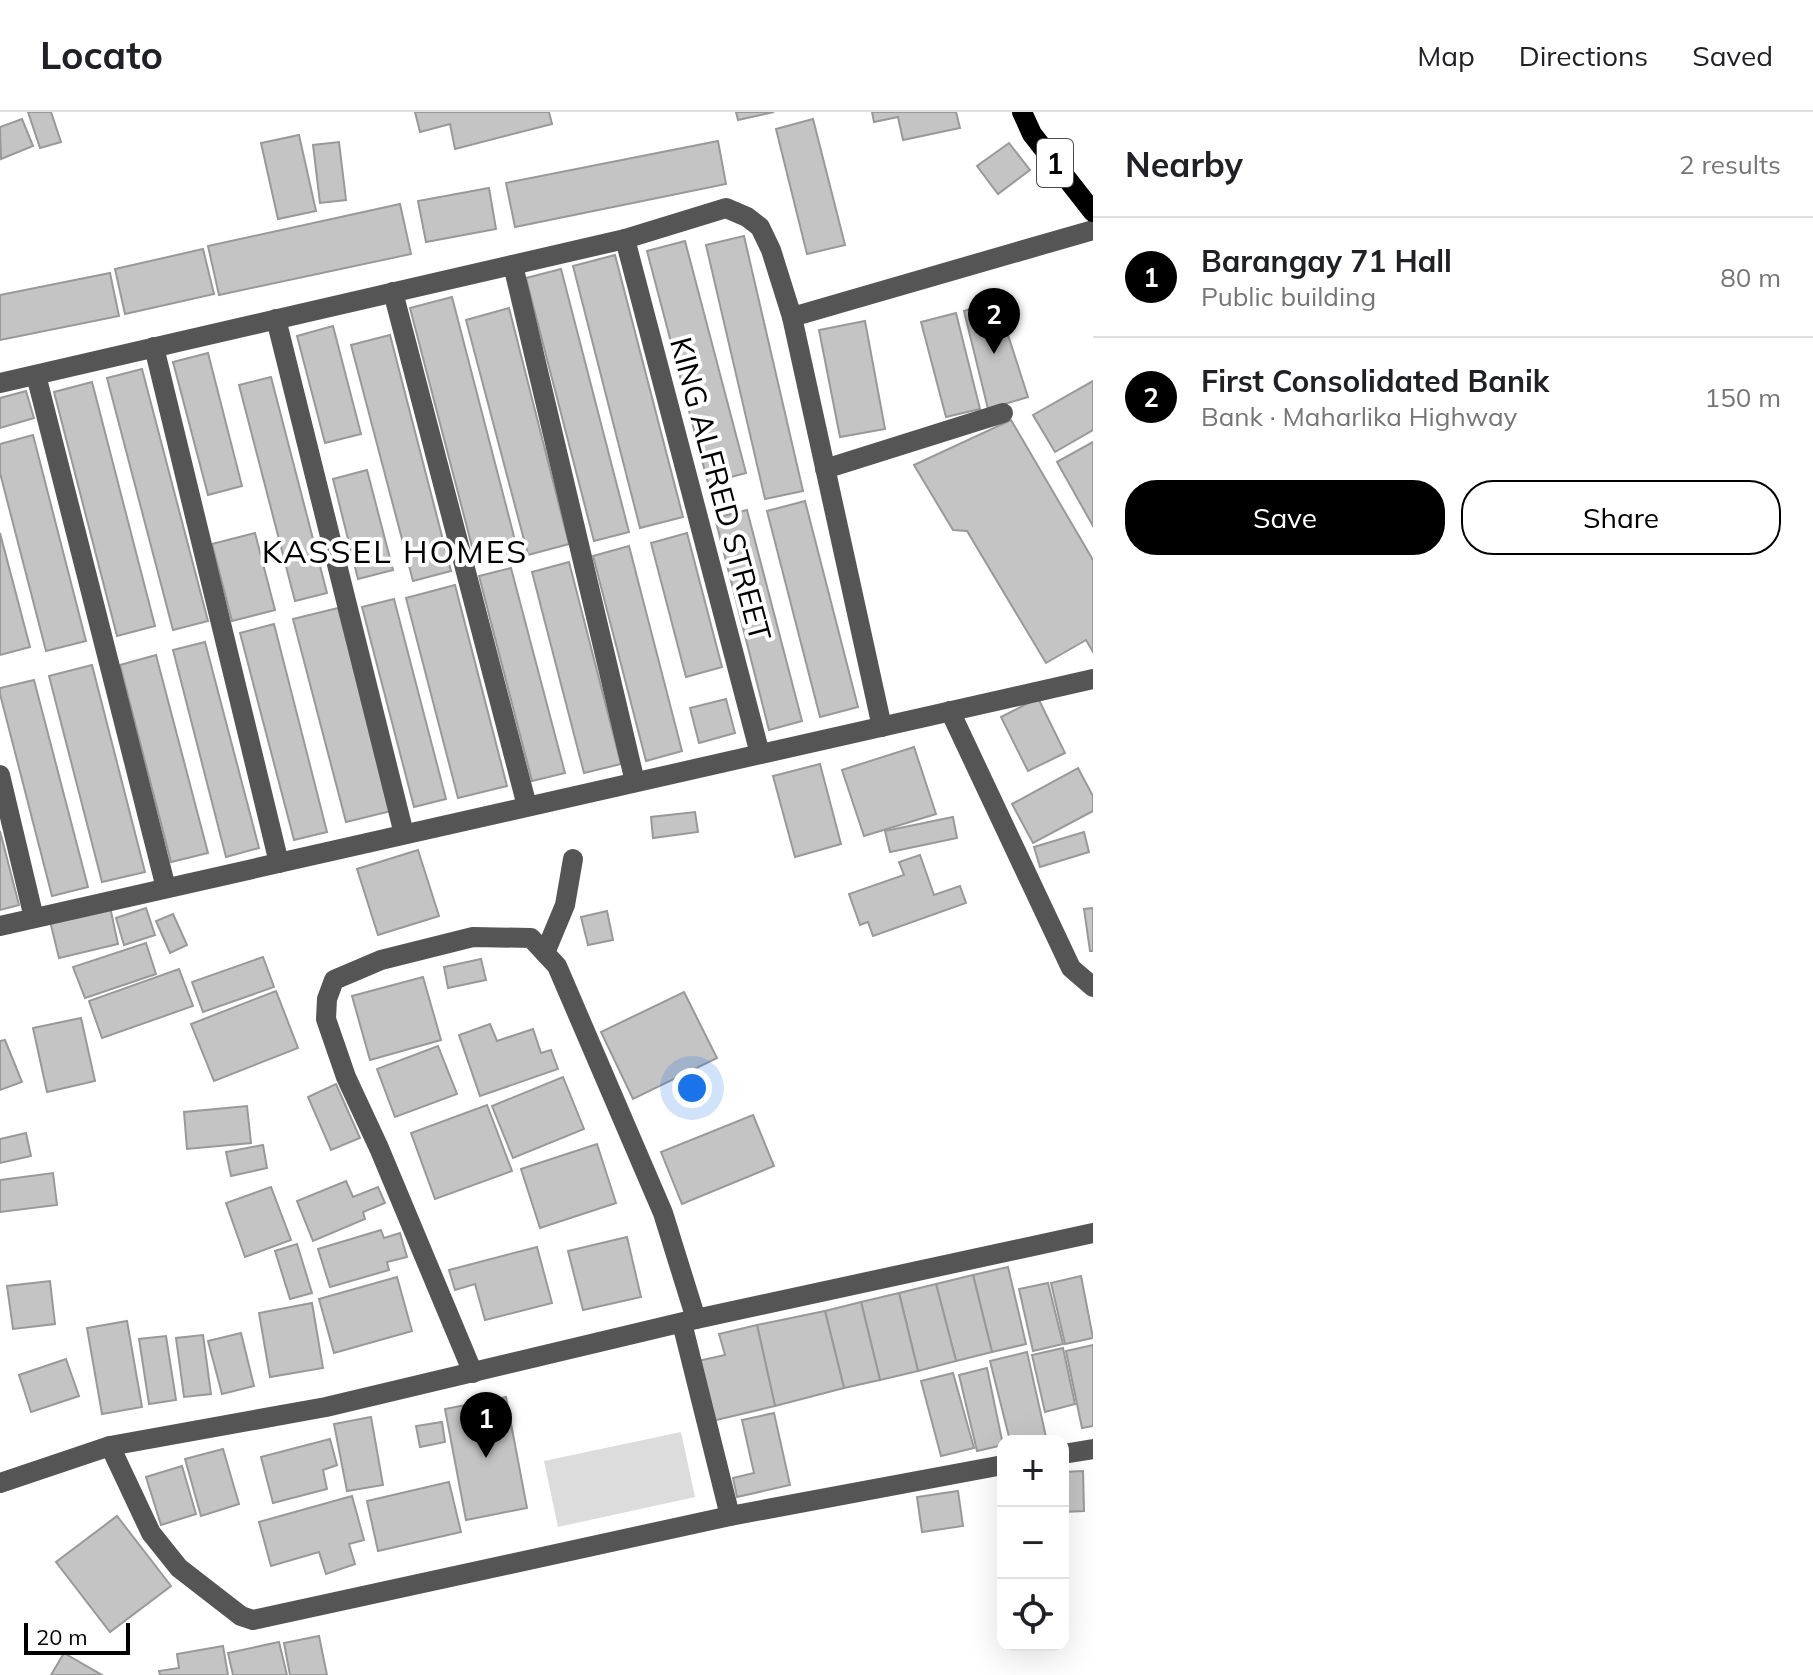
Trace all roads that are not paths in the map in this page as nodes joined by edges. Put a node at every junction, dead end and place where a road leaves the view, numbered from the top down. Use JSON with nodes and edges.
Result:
{"nodes":[{"id":1,"x":1022,"y":112,"type":"edge"},
{"id":2,"x":1093,"y":212,"type":"edge"},
{"id":3,"x":1093,"y":230,"type":"edge"},
{"id":4,"x":625,"y":239,"type":"junction"},
{"id":5,"x":513,"y":265,"type":"junction"},
{"id":6,"x":393,"y":292,"type":"junction"},
{"id":7,"x":792,"y":317,"type":"junction"},
{"id":8,"x":276,"y":319,"type":"junction"},
{"id":9,"x":154,"y":347,"type":"junction"},
{"id":10,"x":36,"y":375,"type":"junction"},
{"id":11,"x":0,"y":383,"type":"edge"},
{"id":12,"x":1003,"y":413,"type":"dead end"},
{"id":13,"x":825,"y":469,"type":"junction"},
{"id":14,"x":1093,"y":679,"type":"edge"},
{"id":15,"x":950,"y":711,"type":"junction"},
{"id":16,"x":882,"y":727,"type":"junction"},
{"id":17,"x":760,"y":754,"type":"junction"},
{"id":18,"x":0,"y":775,"type":"edge"},
{"id":19,"x":635,"y":782,"type":"junction"},
{"id":20,"x":527,"y":806,"type":"junction"},
{"id":21,"x":404,"y":834,"type":"junction"},
{"id":22,"x":573,"y":859,"type":"dead end"},
{"id":23,"x":279,"y":863,"type":"junction"},
{"id":24,"x":166,"y":888,"type":"junction"},
{"id":25,"x":34,"y":918,"type":"junction"},
{"id":26,"x":0,"y":926,"type":"edge"},
{"id":27,"x":545,"y":953,"type":"junction"},
{"id":28,"x":1093,"y":987,"type":"edge"},
{"id":29,"x":1093,"y":1233,"type":"edge"},
{"id":30,"x":689,"y":1321,"type":"junction"},
{"id":31,"x":473,"y":1373,"type":"junction"},
{"id":32,"x":110,"y":1446,"type":"junction"},
{"id":33,"x":1093,"y":1449,"type":"edge"},
{"id":34,"x":1069,"y":1453,"type":"edge"},
{"id":35,"x":997,"y":1466,"type":"edge"},
{"id":36,"x":0,"y":1483,"type":"edge"},
{"id":37,"x":730,"y":1516,"type":"junction"}],
"edges":[{"from":1,"to":2,"type":"main road","number":"1"},
{"from":3,"to":7,"type":"street"},
{"from":4,"to":5,"type":"street"},
{"from":4,"to":7,"type":"street"},
{"from":4,"to":17,"type":"street","name":"KING ALFRED STREET"},
{"from":5,"to":6,"type":"street"},
{"from":5,"to":19,"type":"street"},
{"from":6,"to":8,"type":"street"},
{"from":6,"to":20,"type":"street"},
{"from":7,"to":13,"type":"street"},
{"from":8,"to":9,"type":"street"},
{"from":8,"to":21,"type":"street"},
{"from":9,"to":10,"type":"street"},
{"from":9,"to":23,"type":"street"},
{"from":10,"to":11,"type":"street"},
{"from":10,"to":24,"type":"street"},
{"from":12,"to":13,"type":"street"},
{"from":13,"to":16,"type":"street"},
{"from":14,"to":15,"type":"street"},
{"from":15,"to":16,"type":"street"},
{"from":15,"to":28,"type":"street"},
{"from":16,"to":17,"type":"street"},
{"from":17,"to":19,"type":"street"},
{"from":18,"to":25,"type":"street"},
{"from":19,"to":20,"type":"street"},
{"from":20,"to":21,"type":"street"},
{"from":21,"to":23,"type":"street"},
{"from":22,"to":27,"type":"street"},
{"from":23,"to":24,"type":"street"},
{"from":24,"to":25,"type":"street"},
{"from":25,"to":26,"type":"street"},
{"from":27,"to":30,"type":"street"},
{"from":27,"to":31,"type":"street"},
{"from":29,"to":30,"type":"street"},
{"from":30,"to":31,"type":"street"},
{"from":30,"to":37,"type":"street"},
{"from":31,"to":32,"type":"street"},
{"from":32,"to":36,"type":"street"},
{"from":32,"to":37,"type":"street"},
{"from":33,"to":34,"type":"street"},
{"from":35,"to":37,"type":"street"}]}
